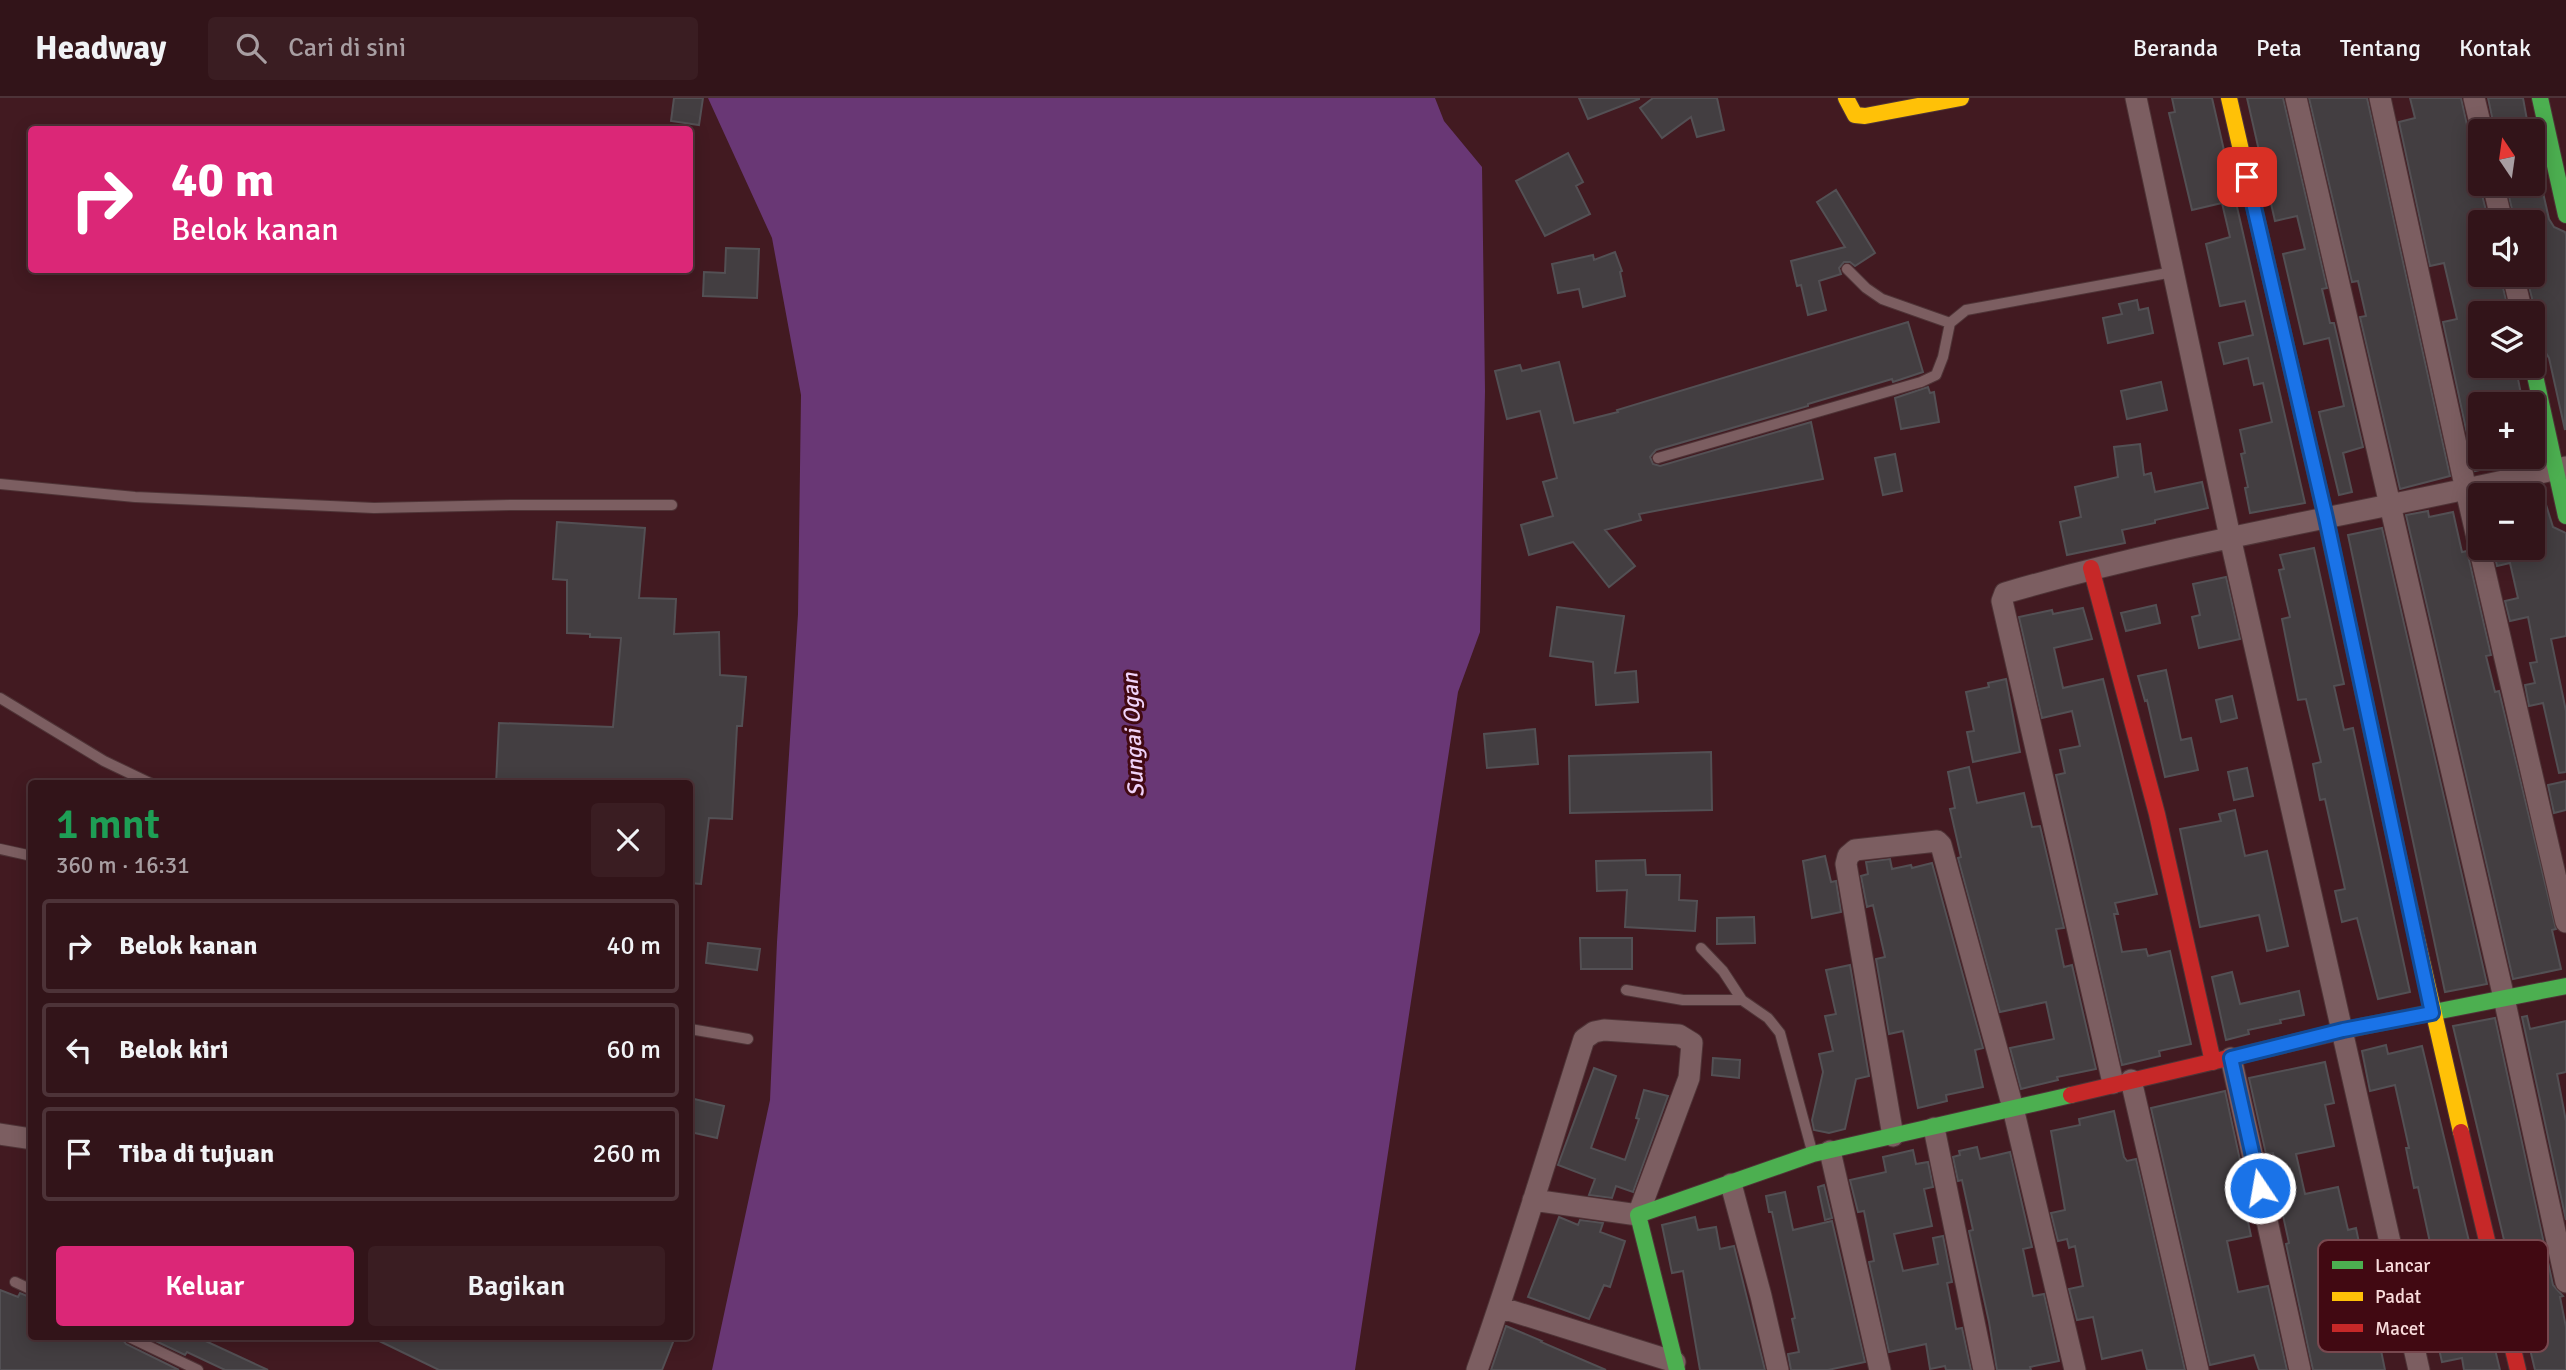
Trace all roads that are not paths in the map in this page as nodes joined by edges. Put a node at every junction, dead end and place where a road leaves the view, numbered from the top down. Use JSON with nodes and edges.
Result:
{"nodes":[{"id":1,"x":1846,"y":98,"type":"edge"},
{"id":2,"x":1961,"y":98,"type":"edge"},
{"id":3,"x":2136,"y":98,"type":"edge"},
{"id":4,"x":2229,"y":98,"type":"edge"},
{"id":5,"x":2296,"y":98,"type":"edge"},
{"id":6,"x":2380,"y":98,"type":"edge"},
{"id":7,"x":2474,"y":98,"type":"edge"},
{"id":8,"x":2540,"y":98,"type":"edge"},
{"id":9,"x":2479,"y":119,"type":"edge"},
{"id":10,"x":2566,"y":215,"type":"edge"},
{"id":11,"x":1847,"y":269,"type":"dead end"},
{"id":12,"x":2173,"y":272,"type":"junction"},
{"id":13,"x":1950,"y":323,"type":"junction"},
{"id":14,"x":2536,"y":378,"type":"edge"},
{"id":15,"x":1658,"y":458,"type":"dead end"},
{"id":16,"x":2561,"y":468,"type":"edge"},
{"id":17,"x":0,"y":484,"type":"edge"},
{"id":18,"x":2466,"y":490,"type":"junction"},
{"id":19,"x":672,"y":505,"type":"dead end"},
{"id":20,"x":2389,"y":505,"type":"junction"},
{"id":21,"x":2566,"y":516,"type":"edge"},
{"id":22,"x":2326,"y":518,"type":"junction"},
{"id":23,"x":2230,"y":537,"type":"junction"},
{"id":24,"x":2091,"y":568,"type":"junction"},
{"id":25,"x":0,"y":698,"type":"edge"},
{"id":26,"x":144,"y":780,"type":"edge"},
{"id":27,"x":0,"y":849,"type":"edge"},
{"id":28,"x":28,"y":855,"type":"edge"},
{"id":29,"x":2566,"y":922,"type":"edge"},
{"id":30,"x":1701,"y":948,"type":"dead end"},
{"id":31,"x":2566,"y":986,"type":"edge"},
{"id":32,"x":1626,"y":990,"type":"dead end"},
{"id":33,"x":2504,"y":998,"type":"junction"},
{"id":34,"x":1742,"y":1000,"type":"junction"},
{"id":35,"x":2432,"y":1013,"type":"junction"},
{"id":36,"x":693,"y":1030,"type":"edge"},
{"id":37,"x":2343,"y":1030,"type":"junction"},
{"id":38,"x":748,"y":1039,"type":"dead end"},
{"id":39,"x":2222,"y":1060,"type":"junction"},
{"id":40,"x":2122,"y":1082,"type":"junction"},
{"id":41,"x":2013,"y":1108,"type":"junction"},
{"id":42,"x":1934,"y":1128,"type":"junction"},
{"id":43,"x":0,"y":1134,"type":"edge"},
{"id":44,"x":1893,"y":1136,"type":"junction"},
{"id":45,"x":28,"y":1138,"type":"edge"},
{"id":46,"x":1821,"y":1152,"type":"junction"},
{"id":47,"x":1731,"y":1184,"type":"junction"},
{"id":48,"x":1533,"y":1200,"type":"junction"},
{"id":49,"x":1638,"y":1215,"type":"junction"},
{"id":50,"x":2390,"y":1240,"type":"edge"},
{"id":51,"x":2487,"y":1240,"type":"edge"},
{"id":52,"x":15,"y":1282,"type":"dead end"},
{"id":53,"x":2566,"y":1282,"type":"edge"},
{"id":54,"x":28,"y":1288,"type":"edge"},
{"id":55,"x":1499,"y":1307,"type":"junction"},
{"id":56,"x":135,"y":1340,"type":"edge"},
{"id":57,"x":2415,"y":1352,"type":"edge"},
{"id":58,"x":2514,"y":1352,"type":"edge"},
{"id":59,"x":1676,"y":1366,"type":"edge"},
{"id":60,"x":198,"y":1370,"type":"edge"},
{"id":61,"x":1477,"y":1370,"type":"edge"},
{"id":62,"x":1778,"y":1370,"type":"edge"},
{"id":63,"x":1880,"y":1370,"type":"edge"},
{"id":64,"x":1984,"y":1370,"type":"edge"},
{"id":65,"x":2076,"y":1370,"type":"edge"},
{"id":66,"x":2198,"y":1370,"type":"edge"},
{"id":67,"x":2300,"y":1370,"type":"edge"},
{"id":68,"x":2419,"y":1370,"type":"edge"},
{"id":69,"x":2518,"y":1370,"type":"edge"}],
"edges":[{"from":1,"to":2,"type":"street"},
{"from":3,"to":12,"type":"street"},
{"from":4,"to":22,"type":"street"},
{"from":5,"to":20,"type":"street"},
{"from":6,"to":18,"type":"street"},
{"from":7,"to":9,"type":"street"},
{"from":8,"to":10,"type":"street"},
{"from":11,"to":13,"type":"lane"},
{"from":12,"to":13,"type":"lane"},
{"from":12,"to":23,"type":"street"},
{"from":13,"to":15,"type":"lane"},
{"from":14,"to":16,"type":"street"},
{"from":16,"to":18,"type":"street"},
{"from":16,"to":21,"type":"street"},
{"from":17,"to":19,"type":"lane"},
{"from":18,"to":20,"type":"street"},
{"from":18,"to":29,"type":"street"},
{"from":20,"to":22,"type":"street"},
{"from":20,"to":33,"type":"street"},
{"from":22,"to":23,"type":"street"},
{"from":22,"to":35,"type":"street"},
{"from":23,"to":24,"type":"street"},
{"from":23,"to":37,"type":"street"},
{"from":24,"to":39,"type":"street"},
{"from":24,"to":40,"type":"street"},
{"from":25,"to":26,"type":"lane"},
{"from":27,"to":28,"type":"lane"},
{"from":30,"to":34,"type":"lane"},
{"from":31,"to":33,"type":"street"},
{"from":32,"to":34,"type":"lane"},
{"from":33,"to":35,"type":"street"},
{"from":33,"to":53,"type":"street"},
{"from":34,"to":46,"type":"lane"},
{"from":35,"to":37,"type":"street"},
{"from":35,"to":51,"type":"street"},
{"from":36,"to":38,"type":"lane"},
{"from":37,"to":39,"type":"street"},
{"from":37,"to":50,"type":"street"},
{"from":39,"to":40,"type":"street"},
{"from":39,"to":67,"type":"street"},
{"from":40,"to":41,"type":"street"},
{"from":40,"to":66,"type":"street"},
{"from":41,"to":42,"type":"street"},
{"from":41,"to":44,"type":"street"},
{"from":41,"to":65,"type":"street"},
{"from":42,"to":44,"type":"street"},
{"from":42,"to":64,"type":"street"},
{"from":43,"to":45,"type":"street"},
{"from":44,"to":46,"type":"street"},
{"from":46,"to":47,"type":"street"},
{"from":46,"to":63,"type":"street"},
{"from":47,"to":49,"type":"street"},
{"from":47,"to":62,"type":"street"},
{"from":48,"to":49,"type":"street"},
{"from":48,"to":49,"type":"street"},
{"from":48,"to":55,"type":"street"},
{"from":49,"to":59,"type":"street"},
{"from":52,"to":54,"type":"lane"},
{"from":55,"to":59,"type":"street"},
{"from":55,"to":61,"type":"street"},
{"from":56,"to":60,"type":"lane"},
{"from":57,"to":68,"type":"street"},
{"from":58,"to":69,"type":"street"}]}
